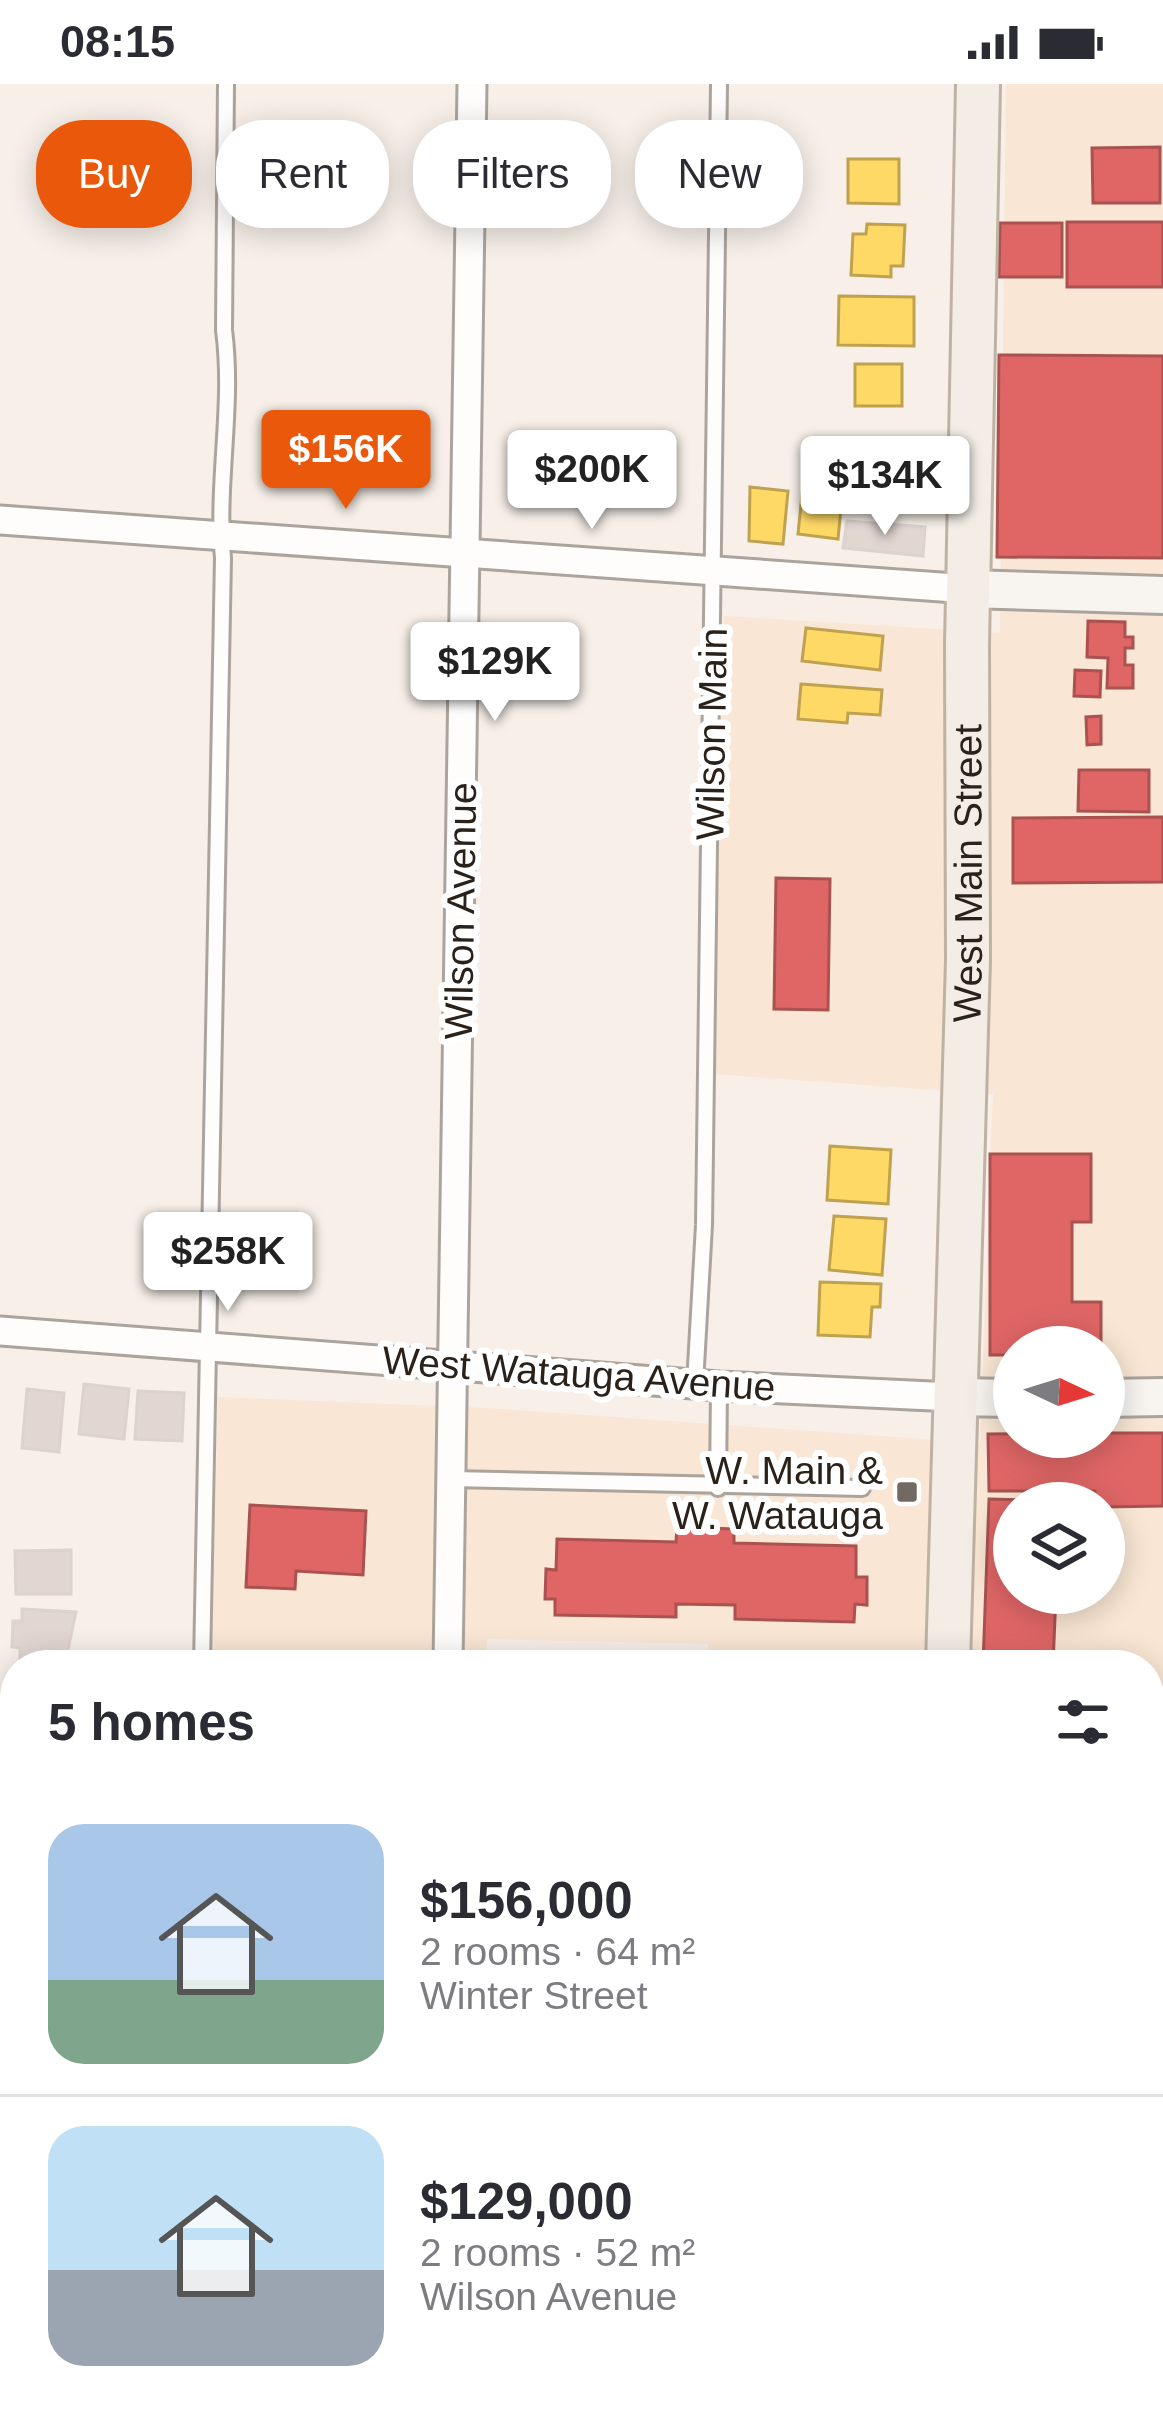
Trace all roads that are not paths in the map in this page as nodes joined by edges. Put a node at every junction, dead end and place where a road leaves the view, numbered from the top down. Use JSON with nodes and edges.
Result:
{"nodes":[{"id":1,"x":226,"y":84,"type":"edge"},
{"id":2,"x":472,"y":84,"type":"edge"},
{"id":3,"x":719,"y":84,"type":"edge"},
{"id":4,"x":978,"y":84,"type":"edge"},
{"id":5,"x":0,"y":520,"type":"edge"},
{"id":6,"x":221,"y":534,"type":"junction"},
{"id":7,"x":466,"y":554,"type":"junction"},
{"id":8,"x":713,"y":573,"type":"junction"},
{"id":9,"x":969,"y":589,"type":"junction"},
{"id":10,"x":1163,"y":596,"type":"edge"},
{"id":11,"x":0,"y":1331,"type":"edge"},
{"id":12,"x":208,"y":1344,"type":"junction"},
{"id":13,"x":451,"y":1364,"type":"junction"},
{"id":14,"x":707,"y":1385,"type":"junction"},
{"id":15,"x":953,"y":1396,"type":"junction"},
{"id":16,"x":993,"y":1397,"type":"edge"},
{"id":17,"x":1163,"y":1397,"type":"edge"},
{"id":18,"x":1125,"y":1398,"type":"edge"},
{"id":19,"x":451,"y":1479,"type":"junction"},
{"id":20,"x":718,"y":1488,"type":"junction"},
{"id":21,"x":862,"y":1488,"type":"dead end"},
{"id":22,"x":202,"y":1650,"type":"edge"},
{"id":23,"x":448,"y":1650,"type":"edge"},
{"id":24,"x":948,"y":1650,"type":"edge"}],
"edges":[{"from":1,"to":6,"type":"lane"},
{"from":2,"to":7,"type":"street","name":"Wilson Avenue"},
{"from":3,"to":8,"type":"lane","name":"Wilson Main"},
{"from":4,"to":9,"type":"main road","name":"West Main Street"},
{"from":5,"to":6,"type":"street"},
{"from":6,"to":7,"type":"street"},
{"from":6,"to":12,"type":"lane"},
{"from":7,"to":8,"type":"street"},
{"from":7,"to":13,"type":"street","name":"Wilson Avenue"},
{"from":8,"to":9,"type":"street"},
{"from":8,"to":14,"type":"lane","name":"Wilson Main"},
{"from":9,"to":10,"type":"main road"},
{"from":9,"to":15,"type":"main road","name":"West Main Street"},
{"from":11,"to":12,"type":"street","name":"West Watauga Avenue"},
{"from":12,"to":13,"type":"street","name":"West Watauga Avenue"},
{"from":12,"to":22,"type":"lane"},
{"from":13,"to":14,"type":"street","name":"West Watauga Avenue"},
{"from":13,"to":19,"type":"street","name":"Wilson Avenue"},
{"from":14,"to":15,"type":"street","name":"West Watauga Avenue"},
{"from":14,"to":20,"type":"lane","name":"Wilson Main"},
{"from":15,"to":16,"type":"main road","name":"West Watauga Avenue"},
{"from":15,"to":24,"type":"main road","name":"West Main Street"},
{"from":17,"to":18,"type":"main road"},
{"from":19,"to":20,"type":"lane"},
{"from":19,"to":23,"type":"street","name":"Wilson Avenue"},
{"from":20,"to":21,"type":"lane"}]}
